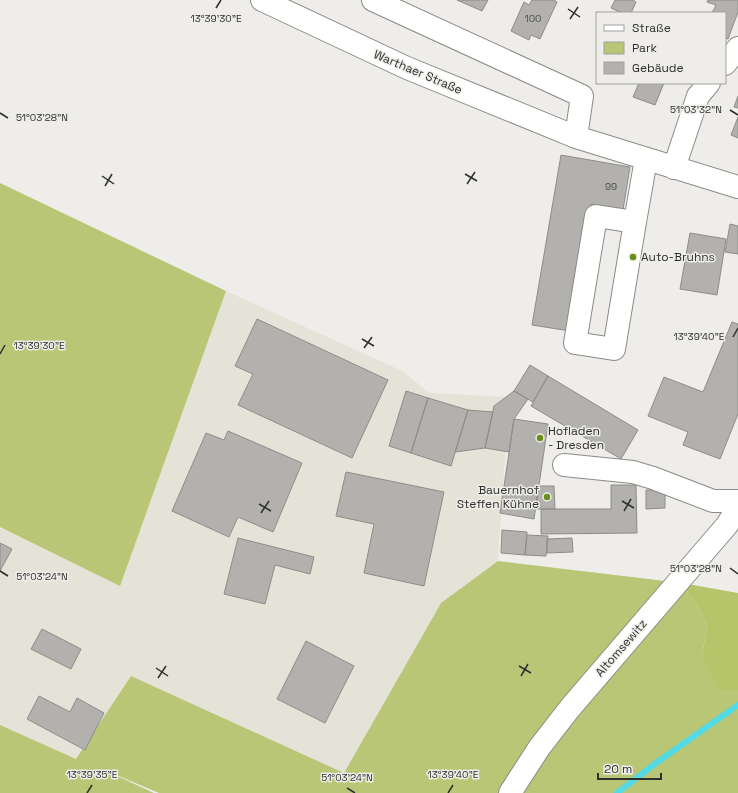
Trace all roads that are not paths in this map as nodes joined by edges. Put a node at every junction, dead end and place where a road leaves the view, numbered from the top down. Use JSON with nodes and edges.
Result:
{"nodes":[{"id":1,"x":262,"y":0,"type":"edge"},
{"id":2,"x":373,"y":0,"type":"edge"},
{"id":3,"x":738,"y":48,"type":"edge"},
{"id":4,"x":726,"y":63,"type":"edge"},
{"id":5,"x":708,"y":84,"type":"edge"},
{"id":6,"x":576,"y":138,"type":"junction"},
{"id":7,"x":646,"y":160,"type":"junction"},
{"id":8,"x":674,"y":168,"type":"junction"},
{"id":9,"x":738,"y":186,"type":"edge"},
{"id":10,"x":635,"y":222,"type":"junction"},
{"id":11,"x":564,"y":465,"type":"dead end"},
{"id":12,"x":738,"y":501,"type":"edge"},
{"id":13,"x":738,"y":507,"type":"edge"},
{"id":14,"x":510,"y":793,"type":"edge"}],
"edges":[{"from":1,"to":6,"type":"street","name":"Warthaer Straße"},
{"from":2,"to":6,"type":"street"},
{"from":3,"to":4,"type":"street"},
{"from":5,"to":8,"type":"street"},
{"from":6,"to":7,"type":"street","name":"Warthaer Straße"},
{"from":7,"to":8,"type":"street","name":"Warthaer Straße"},
{"from":7,"to":10,"type":"street"},
{"from":8,"to":9,"type":"street","name":"Warthaer Straße"},
{"from":10,"to":10,"type":"street"},
{"from":11,"to":12,"type":"street"},
{"from":13,"to":14,"type":"street","name":"Altomsewitz"}]}
